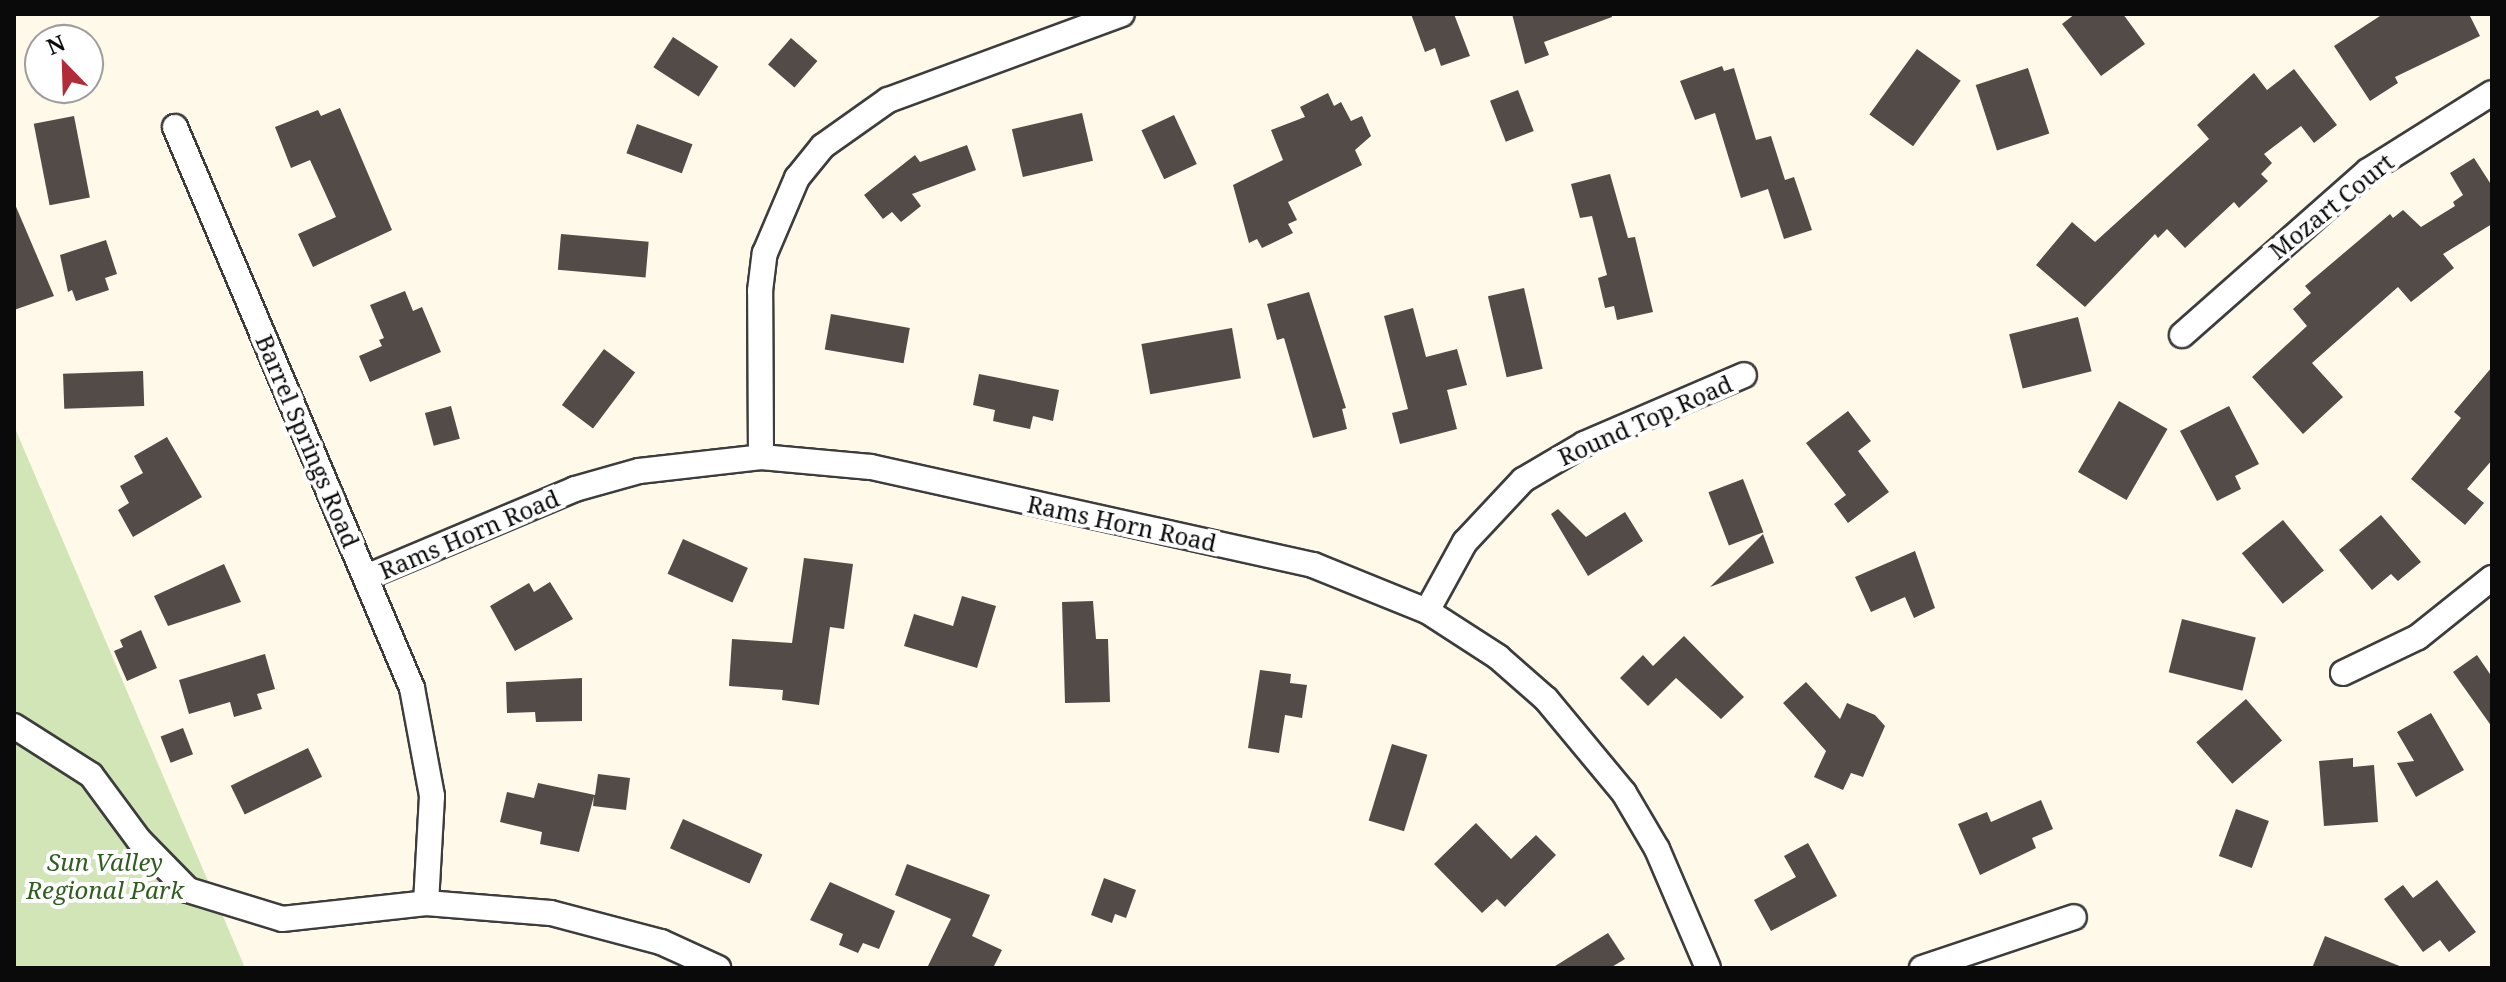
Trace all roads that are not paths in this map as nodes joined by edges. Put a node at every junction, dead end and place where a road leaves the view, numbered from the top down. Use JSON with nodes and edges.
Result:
{"nodes":[{"id":1,"x":1122,"y":14,"type":"edge"},
{"id":2,"x":2492,"y":93,"type":"edge"},
{"id":3,"x":175,"y":127,"type":"dead end"},
{"id":4,"x":2182,"y":335,"type":"dead end"},
{"id":5,"x":1744,"y":375,"type":"dead end"},
{"id":6,"x":761,"y":457,"type":"junction"},
{"id":7,"x":366,"y":577,"type":"junction"},
{"id":8,"x":2492,"y":578,"type":"edge"},
{"id":9,"x":1427,"y":611,"type":"junction"},
{"id":10,"x":2343,"y":673,"type":"dead end"},
{"id":11,"x":14,"y":726,"type":"edge"},
{"id":12,"x":426,"y":903,"type":"junction"},
{"id":13,"x":2074,"y":917,"type":"dead end"},
{"id":14,"x":718,"y":968,"type":"edge"},
{"id":15,"x":1708,"y":968,"type":"edge"},
{"id":16,"x":1922,"y":968,"type":"edge"}],
"edges":[{"from":1,"to":6,"type":"street"},
{"from":2,"to":4,"type":"street","name":"Mozart Court"},
{"from":3,"to":7,"type":"street","name":"Barrel Springs Road"},
{"from":5,"to":9,"type":"street","name":"Round Top Road"},
{"from":6,"to":7,"type":"street","name":"Rams Horn Road"},
{"from":6,"to":9,"type":"street","name":"Rams Horn Road"},
{"from":7,"to":12,"type":"street","name":"Barrel Springs Road"},
{"from":8,"to":10,"type":"street"},
{"from":9,"to":15,"type":"street","name":"Rams Horn Road"},
{"from":11,"to":12,"type":"street"},
{"from":12,"to":14,"type":"street"},
{"from":13,"to":16,"type":"street"}]}
